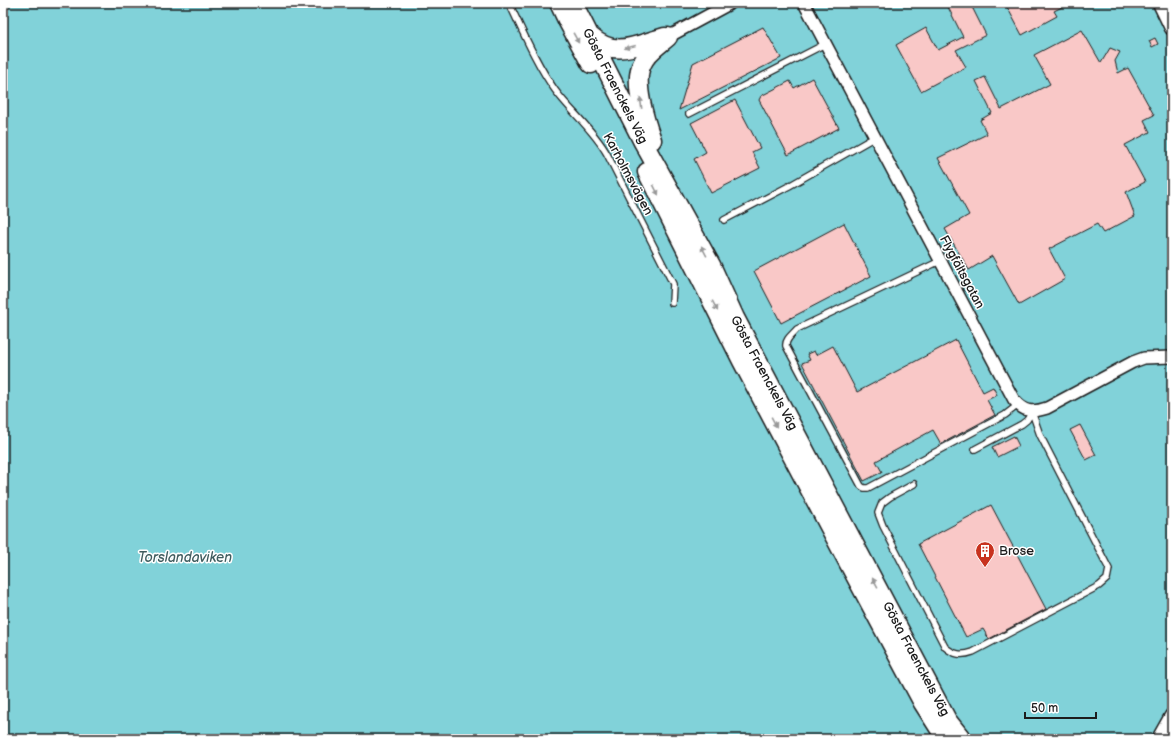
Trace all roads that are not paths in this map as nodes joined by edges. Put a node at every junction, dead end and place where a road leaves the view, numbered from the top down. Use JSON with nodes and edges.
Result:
{"nodes":[{"id":1,"x":509,"y":3,"type":"edge"},
{"id":2,"x":558,"y":3,"type":"edge"},
{"id":3,"x":573,"y":3,"type":"edge"},
{"id":4,"x":731,"y":3,"type":"edge"},
{"id":5,"x":804,"y":3,"type":"edge"},
{"id":6,"x":1160,"y":3,"type":"edge"},
{"id":7,"x":1172,"y":28,"type":"edge"},
{"id":8,"x":589,"y":34,"type":"junction"},
{"id":9,"x":668,"y":37,"type":"junction"},
{"id":10,"x":825,"y":44,"type":"junction"},
{"id":11,"x":689,"y":114,"type":"dead end"},
{"id":12,"x":875,"y":137,"type":"junction"},
{"id":13,"x":678,"y":205,"type":"junction"},
{"id":14,"x":724,"y":220,"type":"dead end"},
{"id":15,"x":940,"y":261,"type":"junction"},
{"id":16,"x":672,"y":303,"type":"dead end"},
{"id":17,"x":1172,"y":357,"type":"edge"},
{"id":18,"x":1018,"y":405,"type":"junction"},
{"id":19,"x":1032,"y":412,"type":"junction"},
{"id":20,"x":975,"y":449,"type":"dead end"},
{"id":21,"x":914,"y":484,"type":"dead end"},
{"id":22,"x":1172,"y":716,"type":"edge"},
{"id":23,"x":946,"y":739,"type":"edge"},
{"id":24,"x":962,"y":739,"type":"edge"},
{"id":25,"x":1159,"y":739,"type":"edge"}],
"edges":[{"from":1,"to":16,"type":"lane","name":"Karholmsvägen"},
{"from":2,"to":23,"type":"main road","name":"Gösta Fraenckels Väg","one_way":true},
{"from":3,"to":8,"type":"main road","name":"Gösta Fraenckels Väg"},
{"from":4,"to":9,"type":"street"},
{"from":5,"to":10,"type":"street","name":"Flygfältsgatan"},
{"from":6,"to":7,"type":"street"},
{"from":9,"to":8,"type":"main road","one_way":true},
{"from":8,"to":13,"type":"main road","name":"Gösta Fraenckels Väg"},
{"from":13,"to":9,"type":"main road","one_way":true},
{"from":10,"to":11,"type":"lane"},
{"from":10,"to":12,"type":"street","name":"Flygfältsgatan"},
{"from":12,"to":14,"type":"lane"},
{"from":12,"to":15,"type":"street","name":"Flygfältsgatan"},
{"from":24,"to":13,"type":"main road","name":"Gösta Fraenckels Väg","one_way":true},
{"from":15,"to":18,"type":"street","name":"Flygfältsgatan"},
{"from":15,"to":18,"type":"lane"},
{"from":17,"to":19,"type":"street"},
{"from":18,"to":19,"type":"street"},
{"from":19,"to":20,"type":"lane"},
{"from":19,"to":21,"type":"lane"},
{"from":22,"to":25,"type":"street"}]}
